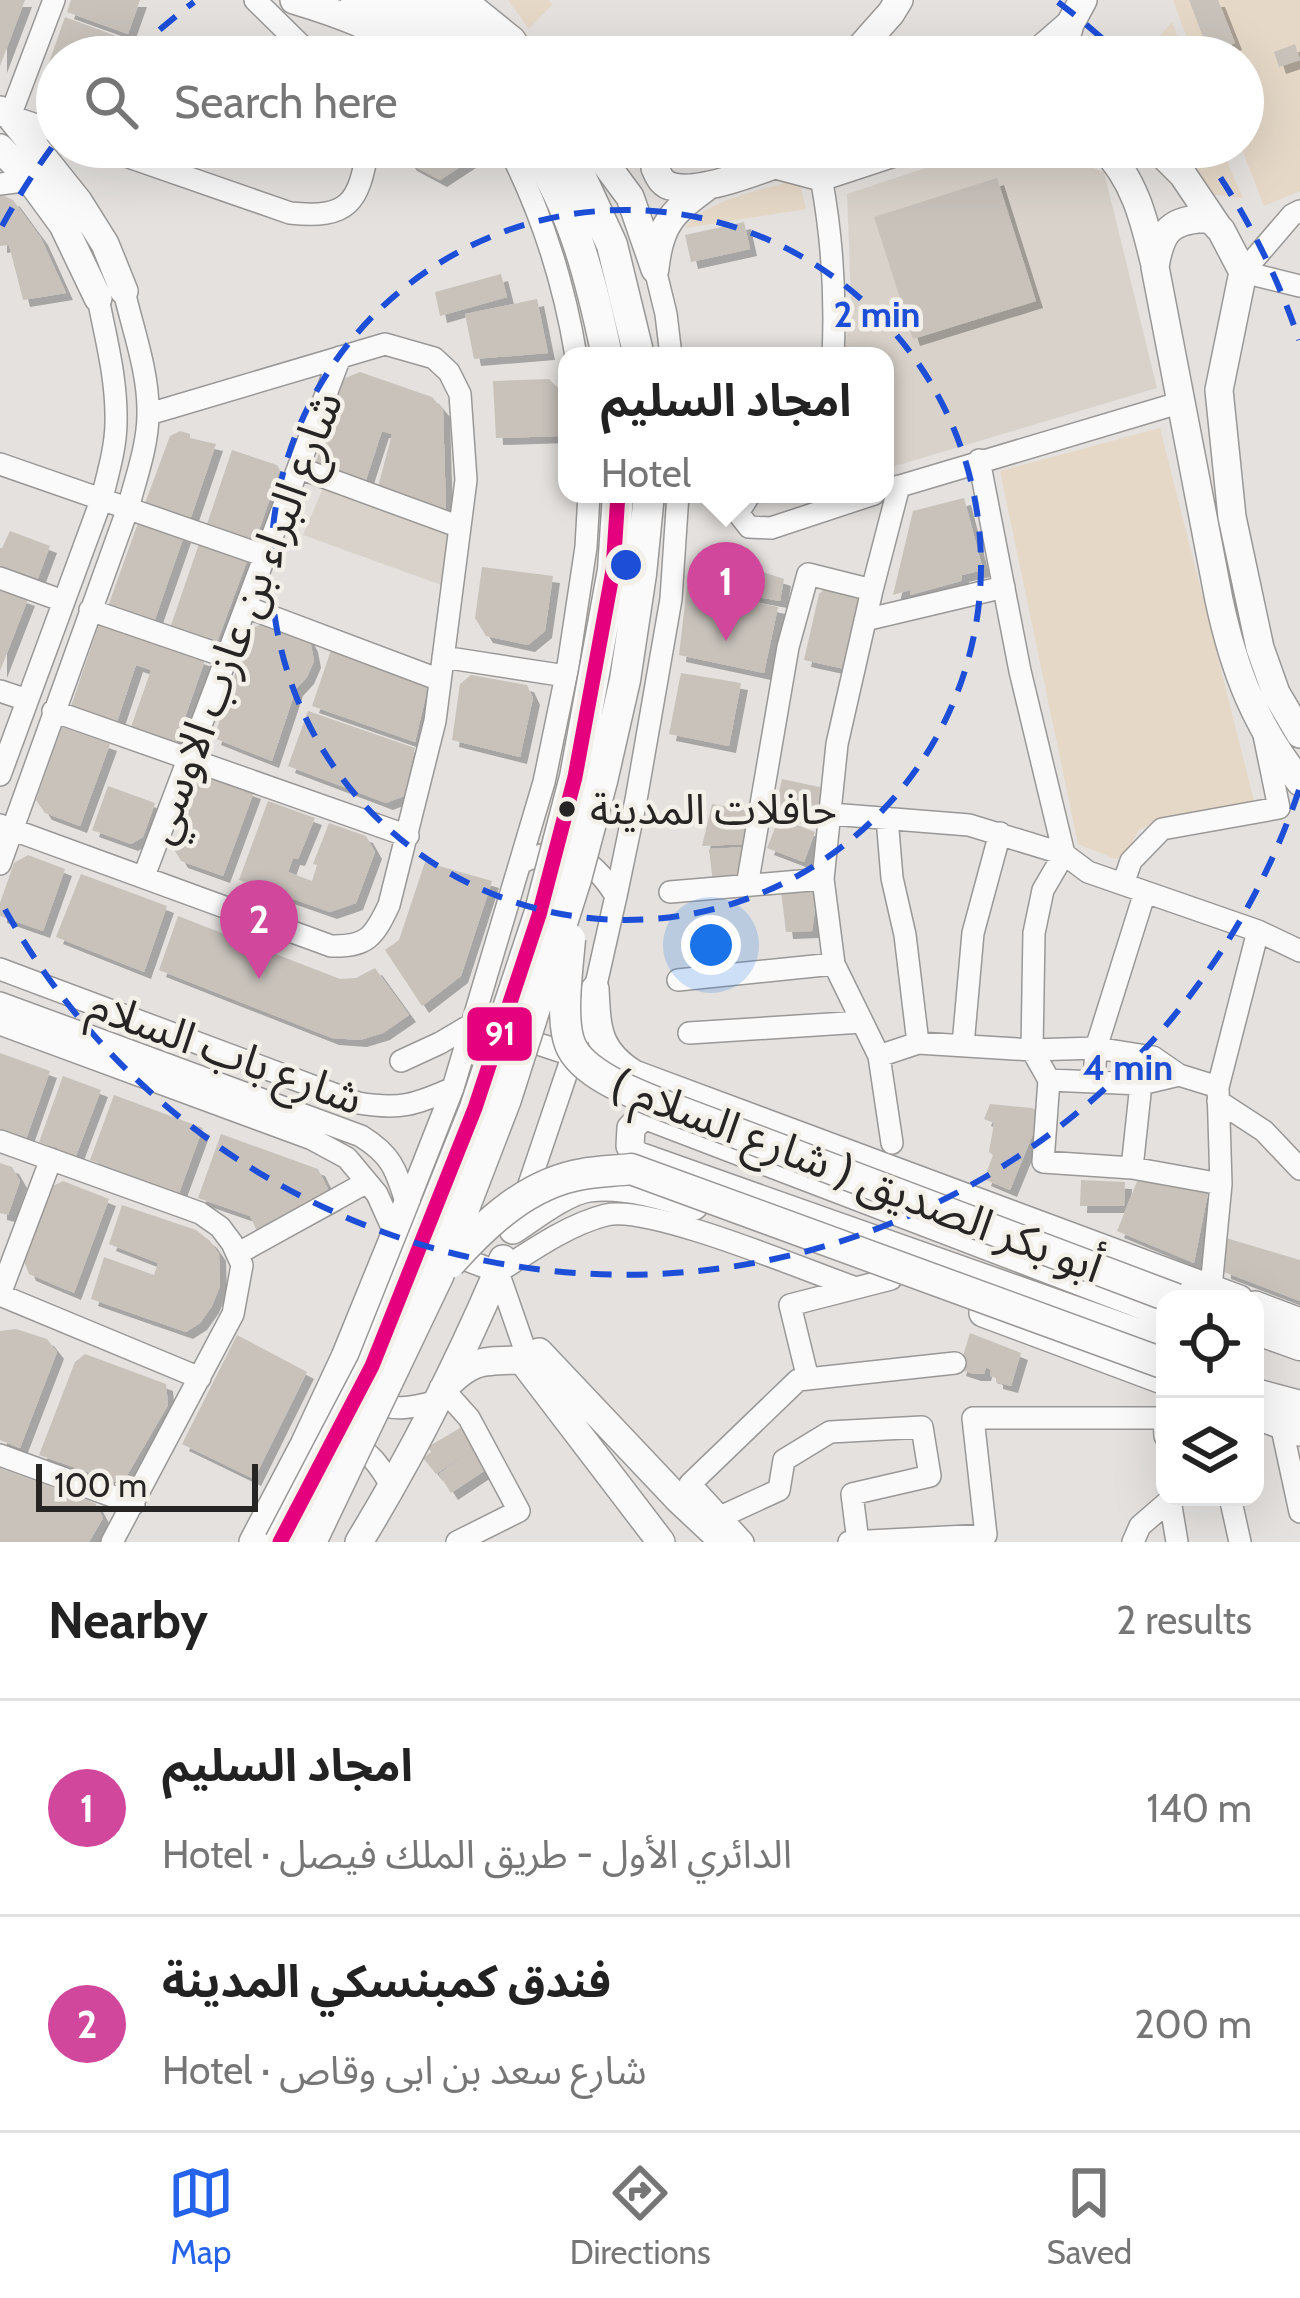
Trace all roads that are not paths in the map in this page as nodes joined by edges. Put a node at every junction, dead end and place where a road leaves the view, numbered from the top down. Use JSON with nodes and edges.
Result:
{"nodes":[{"id":1,"x":54,"y":0,"type":"edge"},
{"id":2,"x":255,"y":0,"type":"edge"},
{"id":3,"x":294,"y":0,"type":"edge"},
{"id":4,"x":406,"y":0,"type":"edge"},
{"id":5,"x":434,"y":0,"type":"edge"},
{"id":6,"x":467,"y":0,"type":"edge"},
{"id":7,"x":898,"y":0,"type":"edge"},
{"id":8,"x":364,"y":3,"type":"edge"},
{"id":9,"x":1077,"y":12,"type":"edge"},
{"id":10,"x":38,"y":36,"type":"edge"},
{"id":11,"x":292,"y":36,"type":"edge"},
{"id":12,"x":390,"y":36,"type":"edge"},
{"id":13,"x":424,"y":36,"type":"edge"},
{"id":14,"x":443,"y":36,"type":"edge"},
{"id":15,"x":447,"y":36,"type":"edge"},
{"id":16,"x":482,"y":36,"type":"edge"},
{"id":17,"x":512,"y":36,"type":"edge"},
{"id":18,"x":871,"y":36,"type":"edge"},
{"id":19,"x":1053,"y":36,"type":"edge"},
{"id":20,"x":36,"y":42,"type":"edge"},
{"id":21,"x":5,"y":113,"type":"edge"},
{"id":22,"x":36,"y":124,"type":"edge"},
{"id":23,"x":0,"y":148,"type":"edge"},
{"id":24,"x":36,"y":165,"type":"edge"},
{"id":25,"x":38,"y":168,"type":"edge"},
{"id":26,"x":160,"y":168,"type":"edge"},
{"id":27,"x":362,"y":168,"type":"edge"},
{"id":28,"x":519,"y":168,"type":"edge"},
{"id":29,"x":546,"y":168,"type":"edge"},
{"id":30,"x":577,"y":168,"type":"edge"},
{"id":31,"x":609,"y":168,"type":"edge"},
{"id":32,"x":655,"y":168,"type":"edge"},
{"id":33,"x":760,"y":168,"type":"edge"},
{"id":34,"x":787,"y":168,"type":"edge"},
{"id":35,"x":848,"y":168,"type":"edge"},
{"id":36,"x":1121,"y":168,"type":"edge"},
{"id":37,"x":1176,"y":168,"type":"edge"},
{"id":38,"x":821,"y":177,"type":"junction"},
{"id":39,"x":44,"y":178,"type":"junction"},
{"id":40,"x":0,"y":184,"type":"edge"},
{"id":41,"x":708,"y":186,"type":"junction"},
{"id":42,"x":1300,"y":211,"type":"edge"},
{"id":43,"x":1221,"y":230,"type":"junction"},
{"id":44,"x":1155,"y":267,"type":"junction"},
{"id":45,"x":655,"y":268,"type":"junction"},
{"id":46,"x":1243,"y":272,"type":"junction"},
{"id":47,"x":1300,"y":286,"type":"edge"},
{"id":48,"x":111,"y":295,"type":"junction"},
{"id":49,"x":574,"y":347,"type":"edge"},
{"id":50,"x":605,"y":347,"type":"edge"},
{"id":51,"x":637,"y":347,"type":"edge"},
{"id":52,"x":670,"y":347,"type":"edge"},
{"id":53,"x":833,"y":347,"type":"edge"},
{"id":54,"x":340,"y":357,"type":"junction"},
{"id":55,"x":1180,"y":397,"type":"junction"},
{"id":56,"x":148,"y":414,"type":"junction"},
{"id":57,"x":979,"y":460,"type":"junction"},
{"id":58,"x":0,"y":464,"type":"edge"},
{"id":59,"x":299,"y":468,"type":"junction"},
{"id":60,"x":894,"y":487,"type":"edge"},
{"id":61,"x":102,"y":498,"type":"junction"},
{"id":62,"x":588,"y":503,"type":"edge"},
{"id":63,"x":617,"y":503,"type":"edge"},
{"id":64,"x":648,"y":503,"type":"edge"},
{"id":65,"x":677,"y":503,"type":"edge"},
{"id":66,"x":744,"y":503,"type":"edge"},
{"id":67,"x":846,"y":503,"type":"edge"},
{"id":68,"x":889,"y":503,"type":"edge"},
{"id":69,"x":128,"y":508,"type":"junction"},
{"id":70,"x":460,"y":527,"type":"junction"},
{"id":71,"x":266,"y":556,"type":"junction"},
{"id":72,"x":0,"y":578,"type":"edge"},
{"id":73,"x":1004,"y":587,"type":"junction"},
{"id":74,"x":872,"y":590,"type":"junction"},
{"id":75,"x":63,"y":601,"type":"junction"},
{"id":76,"x":246,"y":607,"type":"junction"},
{"id":77,"x":90,"y":610,"type":"junction"},
{"id":78,"x":865,"y":620,"type":"junction"},
{"id":79,"x":227,"y":657,"type":"junction"},
{"id":80,"x":442,"y":669,"type":"junction"},
{"id":81,"x":566,"y":676,"type":"junction"},
{"id":82,"x":0,"y":691,"type":"edge"},
{"id":83,"x":1288,"y":691,"type":"edge"},
{"id":84,"x":26,"y":700,"type":"junction"},
{"id":85,"x":53,"y":711,"type":"junction"},
{"id":86,"x":1262,"y":723,"type":"junction"},
{"id":87,"x":1300,"y":734,"type":"edge"},
{"id":88,"x":189,"y":760,"type":"junction"},
{"id":89,"x":0,"y":775,"type":"edge"},
{"id":90,"x":544,"y":782,"type":"junction"},
{"id":91,"x":1300,"y":782,"type":"edge"},
{"id":92,"x":636,"y":800,"type":"junction"},
{"id":93,"x":830,"y":814,"type":"junction"},
{"id":94,"x":887,"y":818,"type":"junction"},
{"id":95,"x":6,"y":827,"type":"edge"},
{"id":96,"x":1000,"y":833,"type":"junction"},
{"id":97,"x":408,"y":836,"type":"junction"},
{"id":98,"x":1064,"y":854,"type":"junction"},
{"id":99,"x":520,"y":863,"type":"junction"},
{"id":100,"x":0,"y":864,"type":"edge"},
{"id":101,"x":144,"y":877,"type":"junction"},
{"id":102,"x":576,"y":879,"type":"junction"},
{"id":103,"x":823,"y":879,"type":"junction"},
{"id":104,"x":1123,"y":884,"type":"junction"},
{"id":105,"x":747,"y":886,"type":"junction"},
{"id":106,"x":670,"y":892,"type":"dead end"},
{"id":107,"x":1145,"y":892,"type":"junction"},
{"id":108,"x":616,"y":896,"type":"junction"},
{"id":109,"x":1258,"y":931,"type":"junction"},
{"id":110,"x":1300,"y":951,"type":"edge"},
{"id":111,"x":834,"y":964,"type":"junction"},
{"id":112,"x":0,"y":969,"type":"edge"},
{"id":113,"x":678,"y":980,"type":"dead end"},
{"id":114,"x":595,"y":989,"type":"junction"},
{"id":115,"x":0,"y":1003,"type":"edge"},
{"id":116,"x":862,"y":1022,"type":"junction"},
{"id":117,"x":474,"y":1023,"type":"junction"},
{"id":118,"x":0,"y":1024,"type":"edge"},
{"id":119,"x":688,"y":1033,"type":"dead end"},
{"id":120,"x":918,"y":1043,"type":"junction"},
{"id":121,"x":963,"y":1045,"type":"junction"},
{"id":122,"x":1096,"y":1048,"type":"junction"},
{"id":123,"x":1032,"y":1050,"type":"junction"},
{"id":124,"x":880,"y":1056,"type":"junction"},
{"id":125,"x":570,"y":1058,"type":"junction"},
{"id":126,"x":400,"y":1061,"type":"dead end"},
{"id":127,"x":1179,"y":1075,"type":"junction"},
{"id":128,"x":1049,"y":1080,"type":"junction"},
{"id":129,"x":1094,"y":1082,"type":"junction"},
{"id":130,"x":1141,"y":1084,"type":"junction"},
{"id":131,"x":453,"y":1088,"type":"junction"},
{"id":132,"x":1218,"y":1094,"type":"junction"},
{"id":133,"x":644,"y":1115,"type":"junction"},
{"id":134,"x":0,"y":1141,"type":"edge"},
{"id":135,"x":892,"y":1142,"type":"dead end"},
{"id":136,"x":635,"y":1155,"type":"junction"},
{"id":137,"x":51,"y":1159,"type":"junction"},
{"id":138,"x":1132,"y":1168,"type":"junction"},
{"id":139,"x":1300,"y":1169,"type":"edge"},
{"id":140,"x":703,"y":1177,"type":"junction"},
{"id":141,"x":530,"y":1181,"type":"junction"},
{"id":142,"x":368,"y":1182,"type":"junction"},
{"id":143,"x":1221,"y":1184,"type":"junction"},
{"id":144,"x":407,"y":1205,"type":"junction"},
{"id":145,"x":702,"y":1209,"type":"junction"},
{"id":146,"x":513,"y":1230,"type":"junction"},
{"id":147,"x":395,"y":1234,"type":"junction"},
{"id":148,"x":237,"y":1253,"type":"junction"},
{"id":149,"x":501,"y":1265,"type":"junction"},
{"id":150,"x":438,"y":1276,"type":"junction"},
{"id":151,"x":891,"y":1279,"type":"junction"},
{"id":152,"x":856,"y":1288,"type":"junction"},
{"id":153,"x":1210,"y":1288,"type":"junction"},
{"id":154,"x":1215,"y":1290,"type":"edge"},
{"id":155,"x":1156,"y":1291,"type":"edge"},
{"id":156,"x":0,"y":1295,"type":"edge"},
{"id":157,"x":1264,"y":1308,"type":"edge"},
{"id":158,"x":1156,"y":1311,"type":"edge"},
{"id":159,"x":1300,"y":1322,"type":"edge"},
{"id":160,"x":1264,"y":1332,"type":"edge"},
{"id":161,"x":1156,"y":1339,"type":"edge"},
{"id":162,"x":1264,"y":1340,"type":"edge"},
{"id":163,"x":1300,"y":1346,"type":"edge"},
{"id":164,"x":528,"y":1353,"type":"junction"},
{"id":165,"x":345,"y":1357,"type":"junction"},
{"id":166,"x":955,"y":1363,"type":"dead end"},
{"id":167,"x":1156,"y":1372,"type":"edge"},
{"id":168,"x":1156,"y":1373,"type":"edge"},
{"id":169,"x":200,"y":1378,"type":"junction"},
{"id":170,"x":808,"y":1379,"type":"junction"},
{"id":171,"x":1264,"y":1390,"type":"edge"},
{"id":172,"x":440,"y":1395,"type":"junction"},
{"id":173,"x":1284,"y":1416,"type":"edge"},
{"id":174,"x":1156,"y":1418,"type":"edge"},
{"id":175,"x":304,"y":1445,"type":"junction"},
{"id":176,"x":0,"y":1455,"type":"edge"},
{"id":177,"x":392,"y":1487,"type":"junction"},
{"id":178,"x":134,"y":1504,"type":"junction"},
{"id":179,"x":1161,"y":1506,"type":"edge"},
{"id":180,"x":1171,"y":1506,"type":"edge"},
{"id":181,"x":1232,"y":1506,"type":"edge"},
{"id":182,"x":1300,"y":1513,"type":"edge"},
{"id":183,"x":716,"y":1528,"type":"edge"},
{"id":184,"x":112,"y":1542,"type":"edge"},
{"id":185,"x":253,"y":1542,"type":"edge"},
{"id":186,"x":280,"y":1542,"type":"edge"},
{"id":187,"x":311,"y":1542,"type":"edge"},
{"id":188,"x":359,"y":1542,"type":"edge"},
{"id":189,"x":457,"y":1542,"type":"edge"},
{"id":190,"x":661,"y":1542,"type":"edge"},
{"id":191,"x":743,"y":1542,"type":"edge"},
{"id":192,"x":853,"y":1542,"type":"edge"},
{"id":193,"x":1133,"y":1542,"type":"edge"},
{"id":194,"x":1178,"y":1542,"type":"edge"},
{"id":195,"x":1240,"y":1542,"type":"edge"}],
"edges":[{"from":1,"to":10,"type":"street"},
{"from":2,"to":11,"type":"street"},
{"from":3,"to":12,"type":"main road"},
{"from":4,"to":14,"type":"highway"},
{"from":5,"to":15,"type":"main road"},
{"from":5,"to":16,"type":"main road"},
{"from":6,"to":17,"type":"street"},
{"from":7,"to":18,"type":"main road"},
{"from":8,"to":13,"type":"highway"},
{"from":9,"to":19,"type":"main road"},
{"from":20,"to":21,"type":"street"},
{"from":21,"to":22,"type":"street"},
{"from":21,"to":24,"type":"main road"},
{"from":23,"to":39,"type":"main road"},
{"from":25,"to":39,"type":"main road"},
{"from":26,"to":27,"type":"street"},
{"from":28,"to":49,"type":"street"},
{"from":29,"to":50,"type":"highway"},
{"from":30,"to":51,"type":"highway"},
{"from":31,"to":45,"type":"main road"},
{"from":32,"to":41,"type":"main road"},
{"from":33,"to":41,"type":"main road"},
{"from":34,"to":38,"type":"main road"},
{"from":35,"to":38,"type":"main road"},
{"from":36,"to":44,"type":"main road"},
{"from":37,"to":43,"type":"main road"},
{"from":38,"to":53,"type":"street"},
{"from":39,"to":40,"type":"street"},
{"from":39,"to":48,"type":"main road"},
{"from":41,"to":45,"type":"main road"},
{"from":42,"to":46,"type":"street"},
{"from":43,"to":44,"type":"main road"},
{"from":43,"to":46,"type":"main road"},
{"from":44,"to":55,"type":"main road"},
{"from":45,"to":52,"type":"street"},
{"from":46,"to":47,"type":"street"},
{"from":46,"to":83,"type":"main road"},
{"from":48,"to":56,"type":"street"},
{"from":48,"to":61,"type":"street"},
{"from":54,"to":56,"type":"street"},
{"from":54,"to":59,"type":"street","name":"شارع البراء بن عازب الاوسي"},
{"from":54,"to":70,"type":"street"},
{"from":55,"to":57,"type":"street"},
{"from":55,"to":86,"type":"main road"},
{"from":56,"to":69,"type":"street"},
{"from":57,"to":60,"type":"street"},
{"from":57,"to":73,"type":"street"},
{"from":58,"to":61,"type":"street"},
{"from":59,"to":70,"type":"street"},
{"from":59,"to":71,"type":"street","name":"شارع البراء بن عازب الاوسي"},
{"from":61,"to":69,"type":"street"},
{"from":61,"to":75,"type":"street"},
{"from":62,"to":81,"type":"street"},
{"from":63,"to":186,"type":"highway","bridge":true},
{"from":64,"to":102,"type":"highway","bridge":true},
{"from":65,"to":92,"type":"street"},
{"from":66,"to":67,"type":"street"},
{"from":68,"to":74,"type":"street"},
{"from":69,"to":71,"type":"street"},
{"from":69,"to":77,"type":"street"},
{"from":70,"to":80,"type":"street"},
{"from":71,"to":76,"type":"street","name":"شارع البراء بن عازب الاوسي"},
{"from":72,"to":75,"type":"street"},
{"from":73,"to":78,"type":"street"},
{"from":73,"to":98,"type":"street"},
{"from":74,"to":78,"type":"street"},
{"from":74,"to":105,"type":"street"},
{"from":75,"to":84,"type":"street"},
{"from":76,"to":79,"type":"street","name":"شارع البراء بن عازب الاوسي"},
{"from":76,"to":80,"type":"street"},
{"from":77,"to":79,"type":"street"},
{"from":77,"to":85,"type":"street"},
{"from":78,"to":93,"type":"street"},
{"from":79,"to":88,"type":"street","name":"شارع البراء بن عازب الاوسي"},
{"from":80,"to":81,"type":"street"},
{"from":80,"to":97,"type":"street"},
{"from":81,"to":90,"type":"street"},
{"from":82,"to":84,"type":"street"},
{"from":83,"to":87,"type":"main road"},
{"from":84,"to":89,"type":"street"},
{"from":85,"to":88,"type":"street"},
{"from":85,"to":95,"type":"street"},
{"from":86,"to":91,"type":"main road"},
{"from":86,"to":104,"type":"street"},
{"from":88,"to":97,"type":"street"},
{"from":88,"to":101,"type":"street","name":"شارع البراء بن عازب الاوسي"},
{"from":90,"to":92,"type":"street"},
{"from":90,"to":99,"type":"street"},
{"from":92,"to":108,"type":"street"},
{"from":93,"to":94,"type":"street"},
{"from":93,"to":103,"type":"street"},
{"from":94,"to":96,"type":"street"},
{"from":94,"to":120,"type":"street"},
{"from":95,"to":100,"type":"street"},
{"from":95,"to":101,"type":"street"},
{"from":96,"to":98,"type":"street"},
{"from":96,"to":121,"type":"street"},
{"from":97,"to":101,"type":"street"},
{"from":98,"to":104,"type":"street"},
{"from":98,"to":123,"type":"street"},
{"from":99,"to":108,"type":"street"},
{"from":99,"to":117,"type":"street"},
{"from":102,"to":150,"type":"highway","bridge":true},
{"from":102,"to":155,"type":"highway","name":"( شارع السلام ) أبو بكر الصديق","bridge":true},
{"from":103,"to":105,"type":"street"},
{"from":103,"to":111,"type":"street"},
{"from":104,"to":107,"type":"street"},
{"from":105,"to":106,"type":"street"},
{"from":107,"to":109,"type":"street"},
{"from":107,"to":122,"type":"street"},
{"from":108,"to":114,"type":"street"},
{"from":109,"to":110,"type":"street"},
{"from":109,"to":132,"type":"street"},
{"from":111,"to":113,"type":"street"},
{"from":111,"to":116,"type":"street"},
{"from":112,"to":131,"type":"street","name":"شارع باب السلام"},
{"from":114,"to":125,"type":"street"},
{"from":114,"to":153,"type":"main road"},
{"from":115,"to":144,"type":"street","name":"شارع باب السلام"},
{"from":116,"to":119,"type":"street"},
{"from":116,"to":124,"type":"street"},
{"from":117,"to":125,"type":"street"},
{"from":117,"to":126,"type":"street"},
{"from":117,"to":131,"type":"street"},
{"from":118,"to":142,"type":"street"},
{"from":120,"to":121,"type":"street"},
{"from":120,"to":124,"type":"street"},
{"from":121,"to":123,"type":"street"},
{"from":122,"to":123,"type":"street"},
{"from":122,"to":127,"type":"street"},
{"from":122,"to":129,"type":"street"},
{"from":123,"to":128,"type":"street"},
{"from":124,"to":135,"type":"street"},
{"from":125,"to":133,"type":"main road"},
{"from":125,"to":141,"type":"street"},
{"from":127,"to":130,"type":"street"},
{"from":127,"to":132,"type":"street"},
{"from":128,"to":129,"type":"street"},
{"from":128,"to":138,"type":"street"},
{"from":129,"to":130,"type":"street"},
{"from":130,"to":138,"type":"street"},
{"from":131,"to":144,"type":"street"},
{"from":132,"to":139,"type":"street"},
{"from":132,"to":143,"type":"street"},
{"from":133,"to":136,"type":"main road","name":"( شارع السلام ) أبو بكر الصديق"},
{"from":133,"to":158,"type":"main road","name":"( شارع السلام ) أبو بكر الصديق"},
{"from":134,"to":137,"type":"street"},
{"from":136,"to":140,"type":"main road","name":"( شارع السلام ) أبو بكر الصديق"},
{"from":136,"to":141,"type":"main road"},
{"from":137,"to":148,"type":"street"},
{"from":137,"to":156,"type":"street"},
{"from":138,"to":143,"type":"street"},
{"from":140,"to":145,"type":"main road"},
{"from":140,"to":161,"type":"main road","name":"( شارع السلام ) أبو بكر الصديق"},
{"from":141,"to":146,"type":"street"},
{"from":142,"to":147,"type":"street"},
{"from":142,"to":148,"type":"street"},
{"from":143,"to":153,"type":"street"},
{"from":144,"to":147,"type":"main road"},
{"from":145,"to":146,"type":"main road"},
{"from":145,"to":151,"type":"main road"},
{"from":146,"to":149,"type":"street"},
{"from":147,"to":149,"type":"street"},
{"from":147,"to":165,"type":"main road"},
{"from":148,"to":169,"type":"street"},
{"from":149,"to":152,"type":"street"},
{"from":149,"to":164,"type":"street"},
{"from":149,"to":172,"type":"main road"},
{"from":150,"to":167,"type":"highway","name":"( شارع السلام ) أبو بكر الصديق","bridge":true},
{"from":150,"to":187,"type":"highway","bridge":true},
{"from":151,"to":152,"type":"street"},
{"from":151,"to":168,"type":"main road"},
{"from":152,"to":170,"type":"street"},
{"from":153,"to":154,"type":"main road"},
{"from":156,"to":169,"type":"street"},
{"from":157,"to":159,"type":"main road"},
{"from":160,"to":163,"type":"highway"},
{"from":162,"to":163,"type":"main road"},
{"from":164,"to":172,"type":"main road"},
{"from":164,"to":183,"type":"main road"},
{"from":164,"to":190,"type":"main road"},
{"from":165,"to":172,"type":"street"},
{"from":165,"to":175,"type":"main road"},
{"from":166,"to":170,"type":"street"},
{"from":169,"to":178,"type":"street"},
{"from":170,"to":183,"type":"street"},
{"from":171,"to":173,"type":"main road"},
{"from":172,"to":177,"type":"main road"},
{"from":172,"to":189,"type":"street"},
{"from":173,"to":182,"type":"street"},
{"from":174,"to":192,"type":"street"},
{"from":175,"to":177,"type":"street"},
{"from":175,"to":185,"type":"main road"},
{"from":176,"to":178,"type":"street"},
{"from":177,"to":188,"type":"main road"},
{"from":178,"to":184,"type":"street"},
{"from":179,"to":193,"type":"street"},
{"from":180,"to":194,"type":"street"},
{"from":181,"to":195,"type":"street"},
{"from":183,"to":191,"type":"street"},
{"from":183,"to":192,"type":"street"}]}
